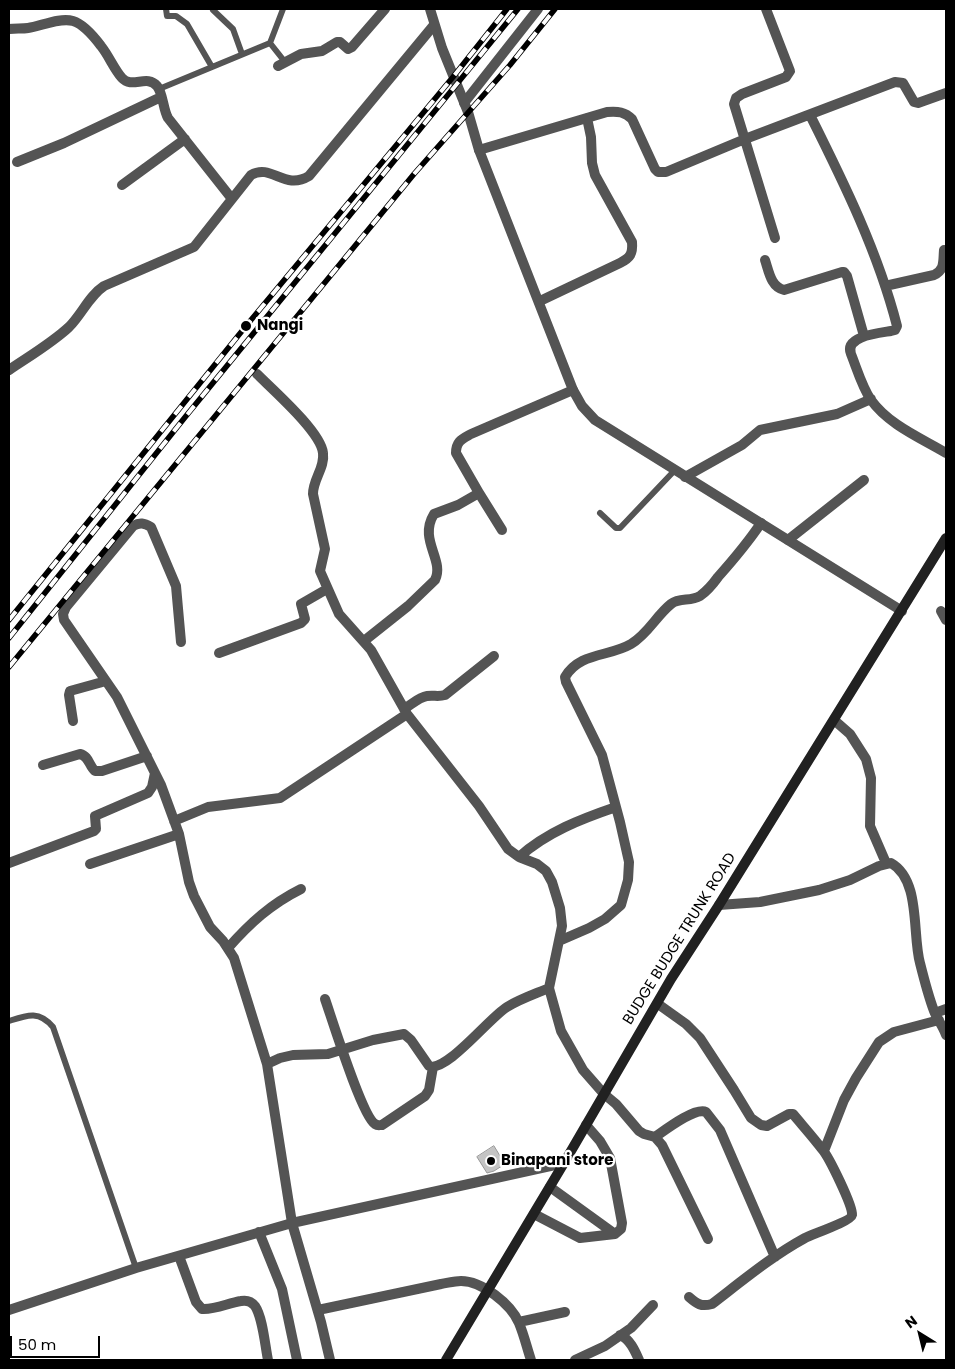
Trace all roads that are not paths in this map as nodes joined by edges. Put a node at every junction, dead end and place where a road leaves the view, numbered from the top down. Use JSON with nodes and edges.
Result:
{"nodes":[{"id":1,"x":65,"y":9,"type":"edge"},
{"id":2,"x":166,"y":9,"type":"edge"},
{"id":3,"x":283,"y":9,"type":"edge"},
{"id":4,"x":385,"y":9,"type":"edge"},
{"id":5,"x":538,"y":9,"type":"edge"},
{"id":6,"x":766,"y":9,"type":"edge"},
{"id":7,"x":213,"y":10,"type":"dead end"},
{"id":8,"x":433,"y":14,"type":"edge"},
{"id":9,"x":66,"y":20,"type":"junction"},
{"id":10,"x":9,"y":29,"type":"edge"},
{"id":11,"x":270,"y":43,"type":"junction"},
{"id":12,"x":242,"y":54,"type":"junction"},
{"id":13,"x":281,"y":64,"type":"joint"},
{"id":14,"x":212,"y":67,"type":"junction"},
{"id":15,"x":160,"y":93,"type":"junction"},
{"id":16,"x":946,"y":93,"type":"edge"},
{"id":17,"x":464,"y":103,"type":"junction"},
{"id":18,"x":810,"y":115,"type":"junction"},
{"id":19,"x":587,"y":118,"type":"junction"},
{"id":20,"x":745,"y":138,"type":"junction"},
{"id":21,"x":185,"y":139,"type":"junction"},
{"id":22,"x":479,"y":150,"type":"junction"},
{"id":23,"x":17,"y":162,"type":"dead end"},
{"id":24,"x":122,"y":186,"type":"dead end"},
{"id":25,"x":232,"y":199,"type":"junction"},
{"id":26,"x":775,"y":238,"type":"dead end"},
{"id":27,"x":944,"y":250,"type":"dead end"},
{"id":28,"x":765,"y":260,"type":"dead end"},
{"id":29,"x":885,"y":286,"type":"junction"},
{"id":30,"x":540,"y":301,"type":"junction"},
{"id":31,"x":864,"y":336,"type":"junction"},
{"id":32,"x":9,"y":370,"type":"edge"},
{"id":33,"x":258,"y":374,"type":"dead end"},
{"id":34,"x":573,"y":390,"type":"junction"},
{"id":35,"x":871,"y":399,"type":"junction"},
{"id":36,"x":946,"y":453,"type":"edge"},
{"id":37,"x":675,"y":470,"type":"junction"},
{"id":38,"x":685,"y":477,"type":"junction"},
{"id":39,"x":864,"y":480,"type":"dead end"},
{"id":40,"x":478,"y":493,"type":"junction"},
{"id":41,"x":600,"y":513,"type":"dead end"},
{"id":42,"x":761,"y":523,"type":"junction"},
{"id":43,"x":502,"y":530,"type":"dead end"},
{"id":44,"x":946,"y":538,"type":"edge"},
{"id":45,"x":788,"y":540,"type":"junction"},
{"id":46,"x":327,"y":589,"type":"junction"},
{"id":47,"x":902,"y":611,"type":"junction"},
{"id":48,"x":364,"y":641,"type":"junction"},
{"id":49,"x":181,"y":642,"type":"dead end"},
{"id":50,"x":219,"y":653,"type":"dead end"},
{"id":51,"x":494,"y":656,"type":"dead end"},
{"id":52,"x":106,"y":681,"type":"junction"},
{"id":53,"x":406,"y":711,"type":"junction"},
{"id":54,"x":834,"y":720,"type":"junction"},
{"id":55,"x":73,"y":721,"type":"dead end"},
{"id":56,"x":147,"y":756,"type":"junction"},
{"id":57,"x":43,"y":765,"type":"dead end"},
{"id":58,"x":155,"y":773,"type":"junction"},
{"id":59,"x":616,"y":807,"type":"junction"},
{"id":60,"x":174,"y":821,"type":"junction"},
{"id":61,"x":178,"y":834,"type":"junction"},
{"id":62,"x":519,"y":857,"type":"junction"},
{"id":63,"x":9,"y":863,"type":"edge"},
{"id":64,"x":886,"y":863,"type":"junction"},
{"id":65,"x":90,"y":864,"type":"dead end"},
{"id":66,"x":301,"y":889,"type":"dead end"},
{"id":67,"x":719,"y":905,"type":"junction"},
{"id":68,"x":559,"y":941,"type":"junction"},
{"id":69,"x":228,"y":948,"type":"junction"},
{"id":70,"x":549,"y":988,"type":"junction"},
{"id":71,"x":325,"y":1000,"type":"dead end"},
{"id":72,"x":658,"y":1004,"type":"junction"},
{"id":73,"x":946,"y":1009,"type":"edge"},
{"id":74,"x":937,"y":1016,"type":"junction"},
{"id":75,"x":9,"y":1021,"type":"edge"},
{"id":76,"x":946,"y":1035,"type":"edge"},
{"id":77,"x":343,"y":1050,"type":"junction"},
{"id":78,"x":267,"y":1064,"type":"junction"},
{"id":79,"x":433,"y":1067,"type":"junction"},
{"id":80,"x":604,"y":1094,"type":"junction"},
{"id":81,"x":586,"y":1125,"type":"junction"},
{"id":82,"x":656,"y":1137,"type":"junction"},
{"id":83,"x":824,"y":1151,"type":"junction"},
{"id":84,"x":564,"y":1163,"type":"junction"},
{"id":85,"x":550,"y":1187,"type":"junction"},
{"id":86,"x":534,"y":1214,"type":"junction"},
{"id":87,"x":292,"y":1223,"type":"junction"},
{"id":88,"x":259,"y":1232,"type":"junction"},
{"id":89,"x":615,"y":1234,"type":"junction"},
{"id":90,"x":708,"y":1239,"type":"dead end"},
{"id":91,"x":179,"y":1256,"type":"junction"},
{"id":92,"x":775,"y":1257,"type":"junction"},
{"id":93,"x":136,"y":1268,"type":"junction"},
{"id":94,"x":488,"y":1291,"type":"junction"},
{"id":95,"x":689,"y":1297,"type":"dead end"},
{"id":96,"x":653,"y":1305,"type":"dead end"},
{"id":97,"x":9,"y":1310,"type":"edge"},
{"id":98,"x":318,"y":1310,"type":"junction"},
{"id":99,"x":565,"y":1312,"type":"dead end"},
{"id":100,"x":519,"y":1322,"type":"junction"},
{"id":101,"x":620,"y":1335,"type":"junction"},
{"id":102,"x":268,"y":1360,"type":"edge"},
{"id":103,"x":296,"y":1360,"type":"edge"},
{"id":104,"x":330,"y":1360,"type":"edge"},
{"id":105,"x":446,"y":1360,"type":"edge"},
{"id":106,"x":531,"y":1360,"type":"edge"},
{"id":107,"x":575,"y":1360,"type":"edge"},
{"id":108,"x":639,"y":1360,"type":"edge"}],
"edges":[{"from":1,"to":9,"type":"street"},
{"from":2,"to":14,"type":"lane"},
{"from":3,"to":11,"type":"lane"},
{"from":4,"to":13,"type":"street"},
{"from":5,"to":17,"type":"street"},
{"from":6,"to":20,"type":"street"},
{"from":7,"to":12,"type":"lane"},
{"from":8,"to":17,"type":"street"},
{"from":8,"to":25,"type":"street"},
{"from":9,"to":10,"type":"street"},
{"from":9,"to":15,"type":"street"},
{"from":11,"to":12,"type":"lane"},
{"from":11,"to":13,"type":"lane"},
{"from":12,"to":14,"type":"lane"},
{"from":14,"to":15,"type":"lane"},
{"from":15,"to":21,"type":"street"},
{"from":15,"to":23,"type":"street"},
{"from":16,"to":18,"type":"street"},
{"from":17,"to":22,"type":"street"},
{"from":18,"to":20,"type":"street"},
{"from":18,"to":29,"type":"street"},
{"from":19,"to":20,"type":"street"},
{"from":19,"to":22,"type":"street"},
{"from":19,"to":30,"type":"street"},
{"from":20,"to":26,"type":"street"},
{"from":21,"to":24,"type":"street"},
{"from":21,"to":25,"type":"street"},
{"from":22,"to":30,"type":"street"},
{"from":25,"to":32,"type":"street"},
{"from":27,"to":29,"type":"street"},
{"from":28,"to":31,"type":"street"},
{"from":29,"to":31,"type":"street"},
{"from":30,"to":34,"type":"street"},
{"from":31,"to":35,"type":"street"},
{"from":33,"to":46,"type":"street"},
{"from":34,"to":37,"type":"street"},
{"from":34,"to":40,"type":"street"},
{"from":35,"to":36,"type":"street"},
{"from":35,"to":38,"type":"street"},
{"from":37,"to":38,"type":"street"},
{"from":37,"to":41,"type":"lane"},
{"from":38,"to":42,"type":"street"},
{"from":39,"to":45,"type":"street"},
{"from":40,"to":43,"type":"street"},
{"from":40,"to":48,"type":"street"},
{"from":42,"to":45,"type":"street"},
{"from":42,"to":59,"type":"street"},
{"from":44,"to":47,"type":"main road","name":"BUDGE BUDGE TRUNK ROAD"},
{"from":45,"to":47,"type":"street"},
{"from":46,"to":48,"type":"street"},
{"from":46,"to":50,"type":"street"},
{"from":47,"to":54,"type":"main road","name":"BUDGE BUDGE TRUNK ROAD"},
{"from":48,"to":53,"type":"street"},
{"from":49,"to":52,"type":"street"},
{"from":51,"to":53,"type":"street"},
{"from":52,"to":55,"type":"street"},
{"from":52,"to":56,"type":"street"},
{"from":53,"to":60,"type":"street"},
{"from":53,"to":62,"type":"street"},
{"from":54,"to":64,"type":"street"},
{"from":54,"to":67,"type":"main road","name":"BUDGE BUDGE TRUNK ROAD"},
{"from":56,"to":57,"type":"street"},
{"from":56,"to":58,"type":"street"},
{"from":58,"to":60,"type":"street"},
{"from":58,"to":63,"type":"street"},
{"from":59,"to":62,"type":"street"},
{"from":59,"to":68,"type":"street"},
{"from":60,"to":61,"type":"street"},
{"from":61,"to":65,"type":"street"},
{"from":61,"to":69,"type":"street"},
{"from":62,"to":68,"type":"street"},
{"from":64,"to":67,"type":"street"},
{"from":64,"to":74,"type":"street"},
{"from":66,"to":69,"type":"street"},
{"from":67,"to":72,"type":"main road","name":"BUDGE BUDGE TRUNK ROAD"},
{"from":68,"to":70,"type":"street"},
{"from":69,"to":78,"type":"street"},
{"from":70,"to":79,"type":"street"},
{"from":70,"to":80,"type":"street"},
{"from":71,"to":77,"type":"street"},
{"from":72,"to":80,"type":"main road","name":"BUDGE BUDGE TRUNK ROAD"},
{"from":72,"to":83,"type":"street"},
{"from":73,"to":74,"type":"street"},
{"from":74,"to":76,"type":"street"},
{"from":74,"to":83,"type":"street"},
{"from":75,"to":93,"type":"lane"},
{"from":77,"to":78,"type":"street"},
{"from":77,"to":79,"type":"street"},
{"from":77,"to":79,"type":"street"},
{"from":78,"to":87,"type":"street"},
{"from":80,"to":81,"type":"main road","name":"BUDGE BUDGE TRUNK ROAD"},
{"from":80,"to":82,"type":"street"},
{"from":81,"to":84,"type":"main road","name":"BUDGE BUDGE TRUNK ROAD"},
{"from":81,"to":89,"type":"street"},
{"from":82,"to":90,"type":"street"},
{"from":82,"to":92,"type":"street"},
{"from":83,"to":92,"type":"street"},
{"from":84,"to":85,"type":"main road","name":"BUDGE BUDGE TRUNK ROAD"},
{"from":84,"to":87,"type":"street"},
{"from":85,"to":86,"type":"main road","name":"BUDGE BUDGE TRUNK ROAD"},
{"from":85,"to":89,"type":"street"},
{"from":86,"to":89,"type":"street"},
{"from":86,"to":94,"type":"main road","name":"BUDGE BUDGE TRUNK ROAD"},
{"from":87,"to":88,"type":"street"},
{"from":87,"to":98,"type":"street"},
{"from":88,"to":91,"type":"street"},
{"from":88,"to":103,"type":"street"},
{"from":91,"to":93,"type":"street"},
{"from":91,"to":102,"type":"street"},
{"from":92,"to":95,"type":"street"},
{"from":93,"to":97,"type":"street"},
{"from":94,"to":98,"type":"street"},
{"from":94,"to":100,"type":"street"},
{"from":94,"to":105,"type":"main road","name":"BUDGE BUDGE TRUNK ROAD"},
{"from":96,"to":101,"type":"street"},
{"from":98,"to":104,"type":"street"},
{"from":99,"to":100,"type":"street"},
{"from":100,"to":106,"type":"street"},
{"from":101,"to":107,"type":"street"},
{"from":101,"to":108,"type":"street"}]}
